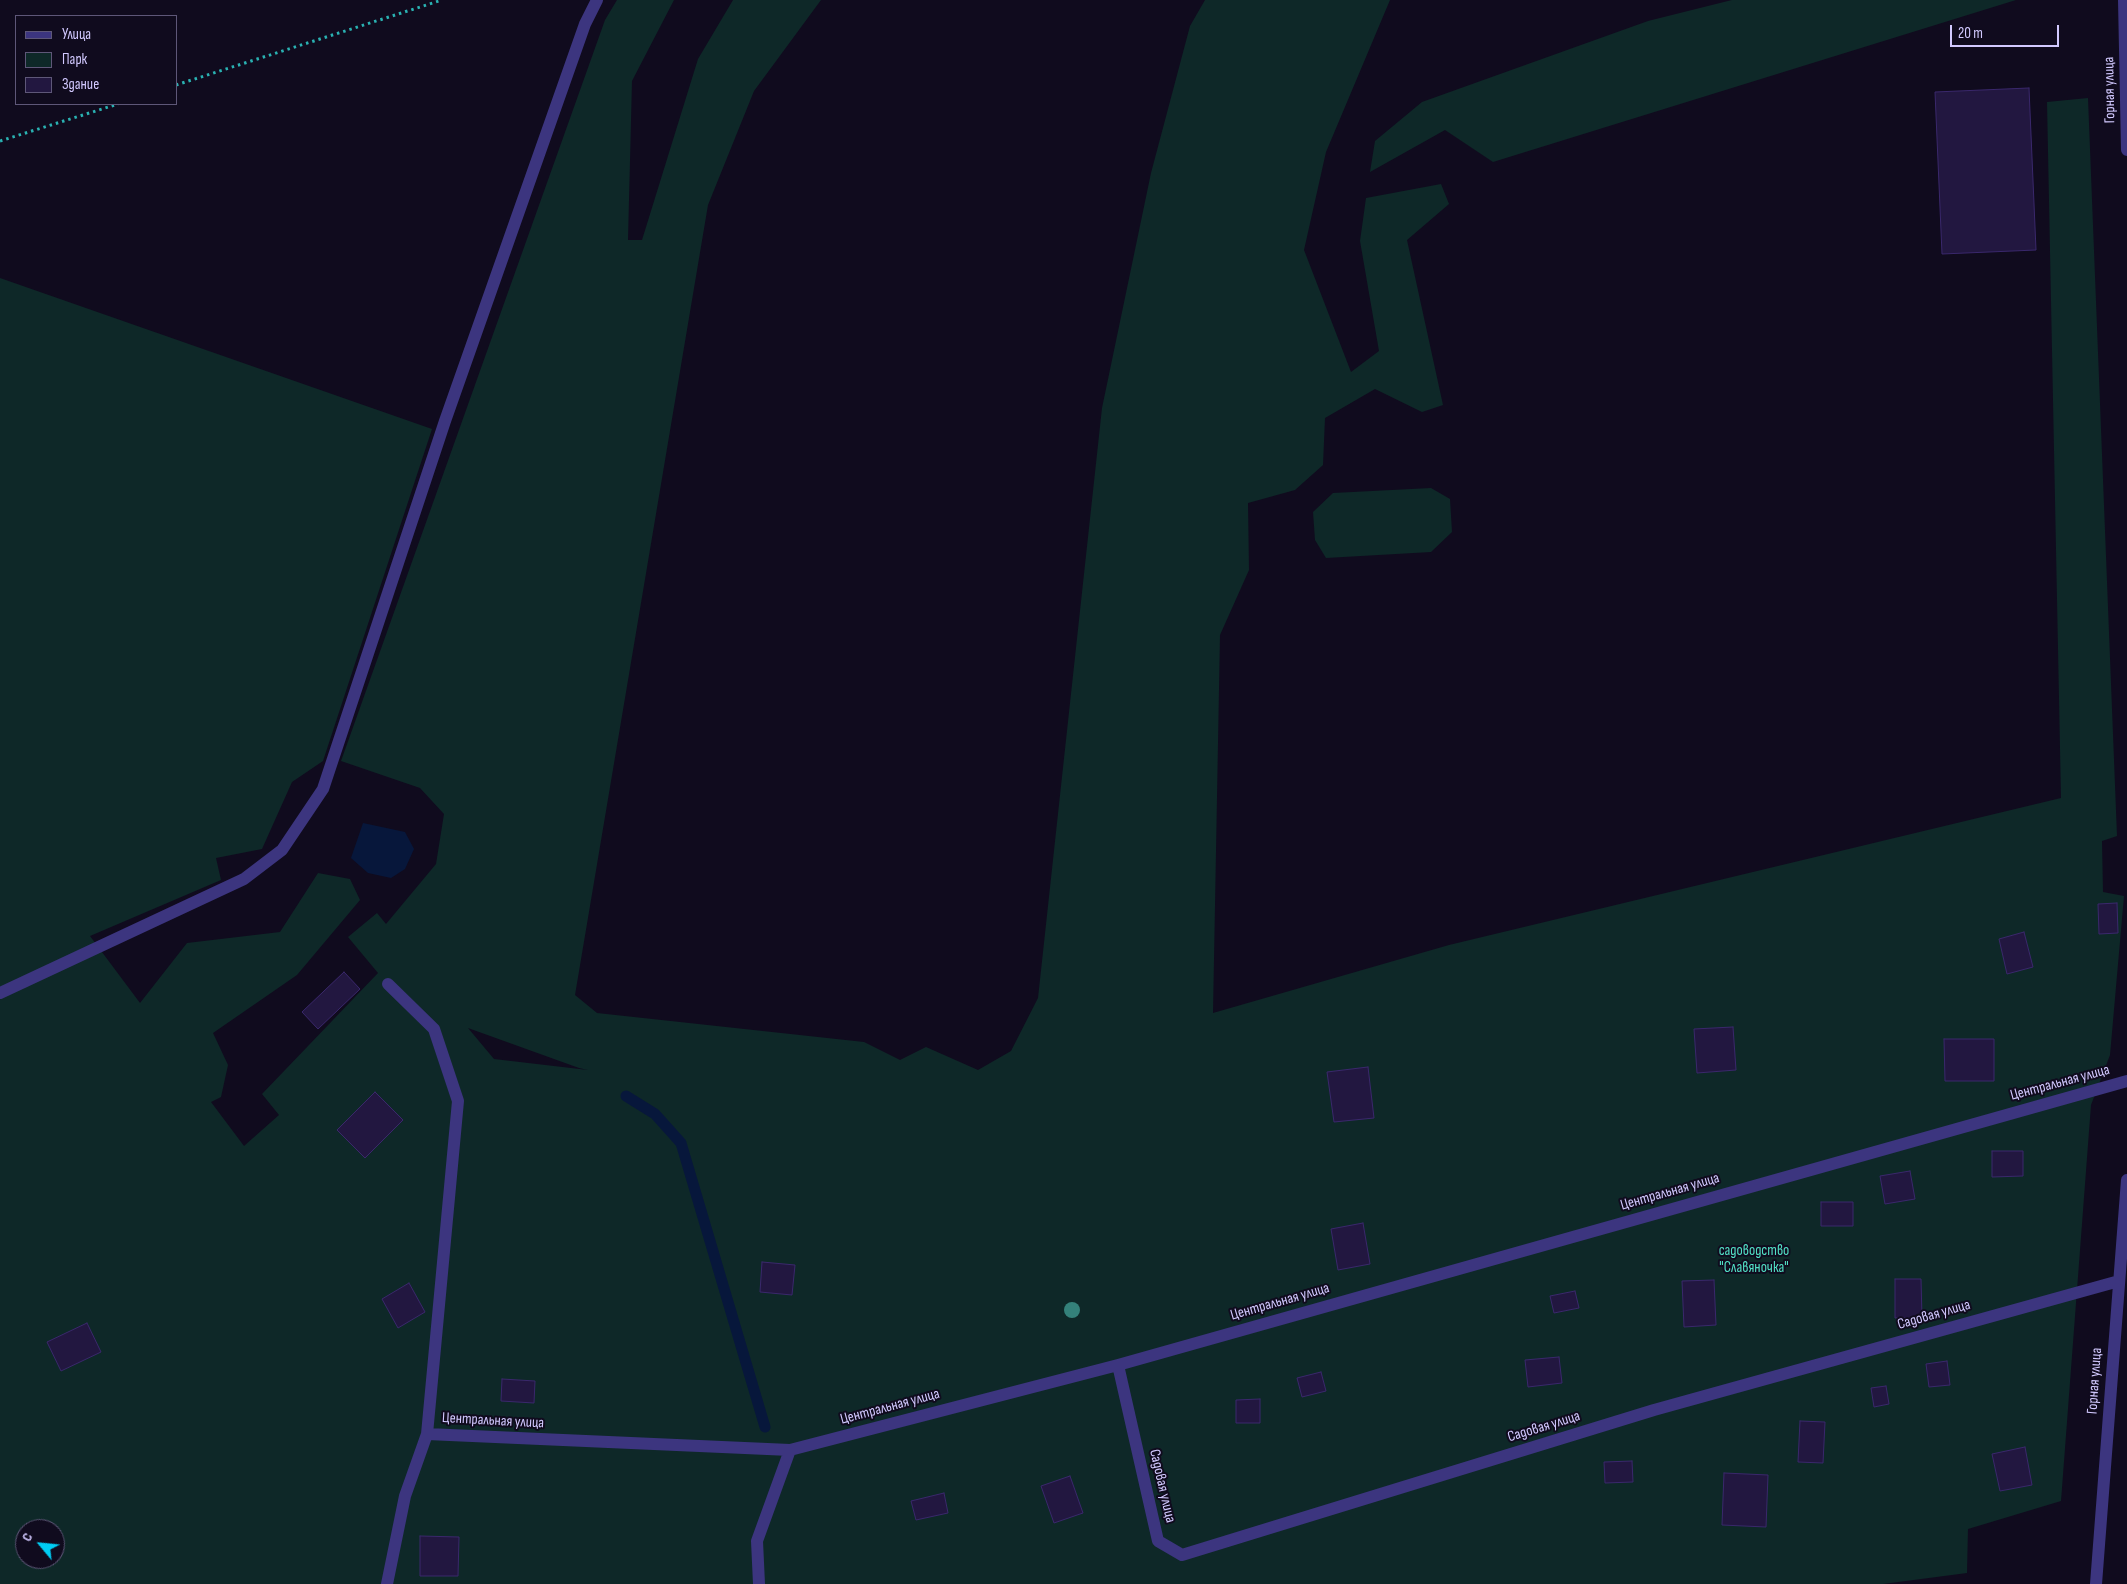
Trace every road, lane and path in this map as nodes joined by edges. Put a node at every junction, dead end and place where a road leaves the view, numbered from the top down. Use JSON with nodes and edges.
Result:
{"nodes":[{"id":1,"x":442,"y":0,"type":"edge"},
{"id":2,"x":597,"y":0,"type":"edge"},
{"id":3,"x":2124,"y":0,"type":"edge"},
{"id":4,"x":178,"y":84,"type":"edge"},
{"id":5,"x":115,"y":105,"type":"edge"},
{"id":6,"x":0,"y":141,"type":"edge"},
{"id":7,"x":2127,"y":150,"type":"edge"},
{"id":8,"x":388,"y":984,"type":"dead end"},
{"id":9,"x":0,"y":994,"type":"edge"},
{"id":10,"x":2127,"y":1081,"type":"edge"},
{"id":11,"x":2127,"y":1180,"type":"edge"},
{"id":12,"x":2119,"y":1281,"type":"junction"},
{"id":13,"x":1118,"y":1365,"type":"junction"},
{"id":14,"x":428,"y":1434,"type":"junction"},
{"id":15,"x":790,"y":1450,"type":"junction"},
{"id":16,"x":387,"y":1584,"type":"edge"},
{"id":17,"x":759,"y":1584,"type":"edge"},
{"id":18,"x":2096,"y":1584,"type":"edge"}],
"edges":[{"from":1,"to":4,"type":"path"},
{"from":2,"to":9,"type":"street"},
{"from":3,"to":7,"type":"street","name":"Горная улица"},
{"from":5,"to":6,"type":"path"},
{"from":8,"to":14,"type":"street"},
{"from":10,"to":13,"type":"street","name":"Центральная улица"},
{"from":11,"to":12,"type":"street","name":"Горная улица"},
{"from":12,"to":13,"type":"street","name":"Садовая улица"},
{"from":12,"to":18,"type":"street","name":"Горная улица"},
{"from":13,"to":15,"type":"street","name":"Центральная улица"},
{"from":14,"to":15,"type":"street","name":"Центральная улица"},
{"from":14,"to":16,"type":"street"},
{"from":15,"to":17,"type":"street"}]}
